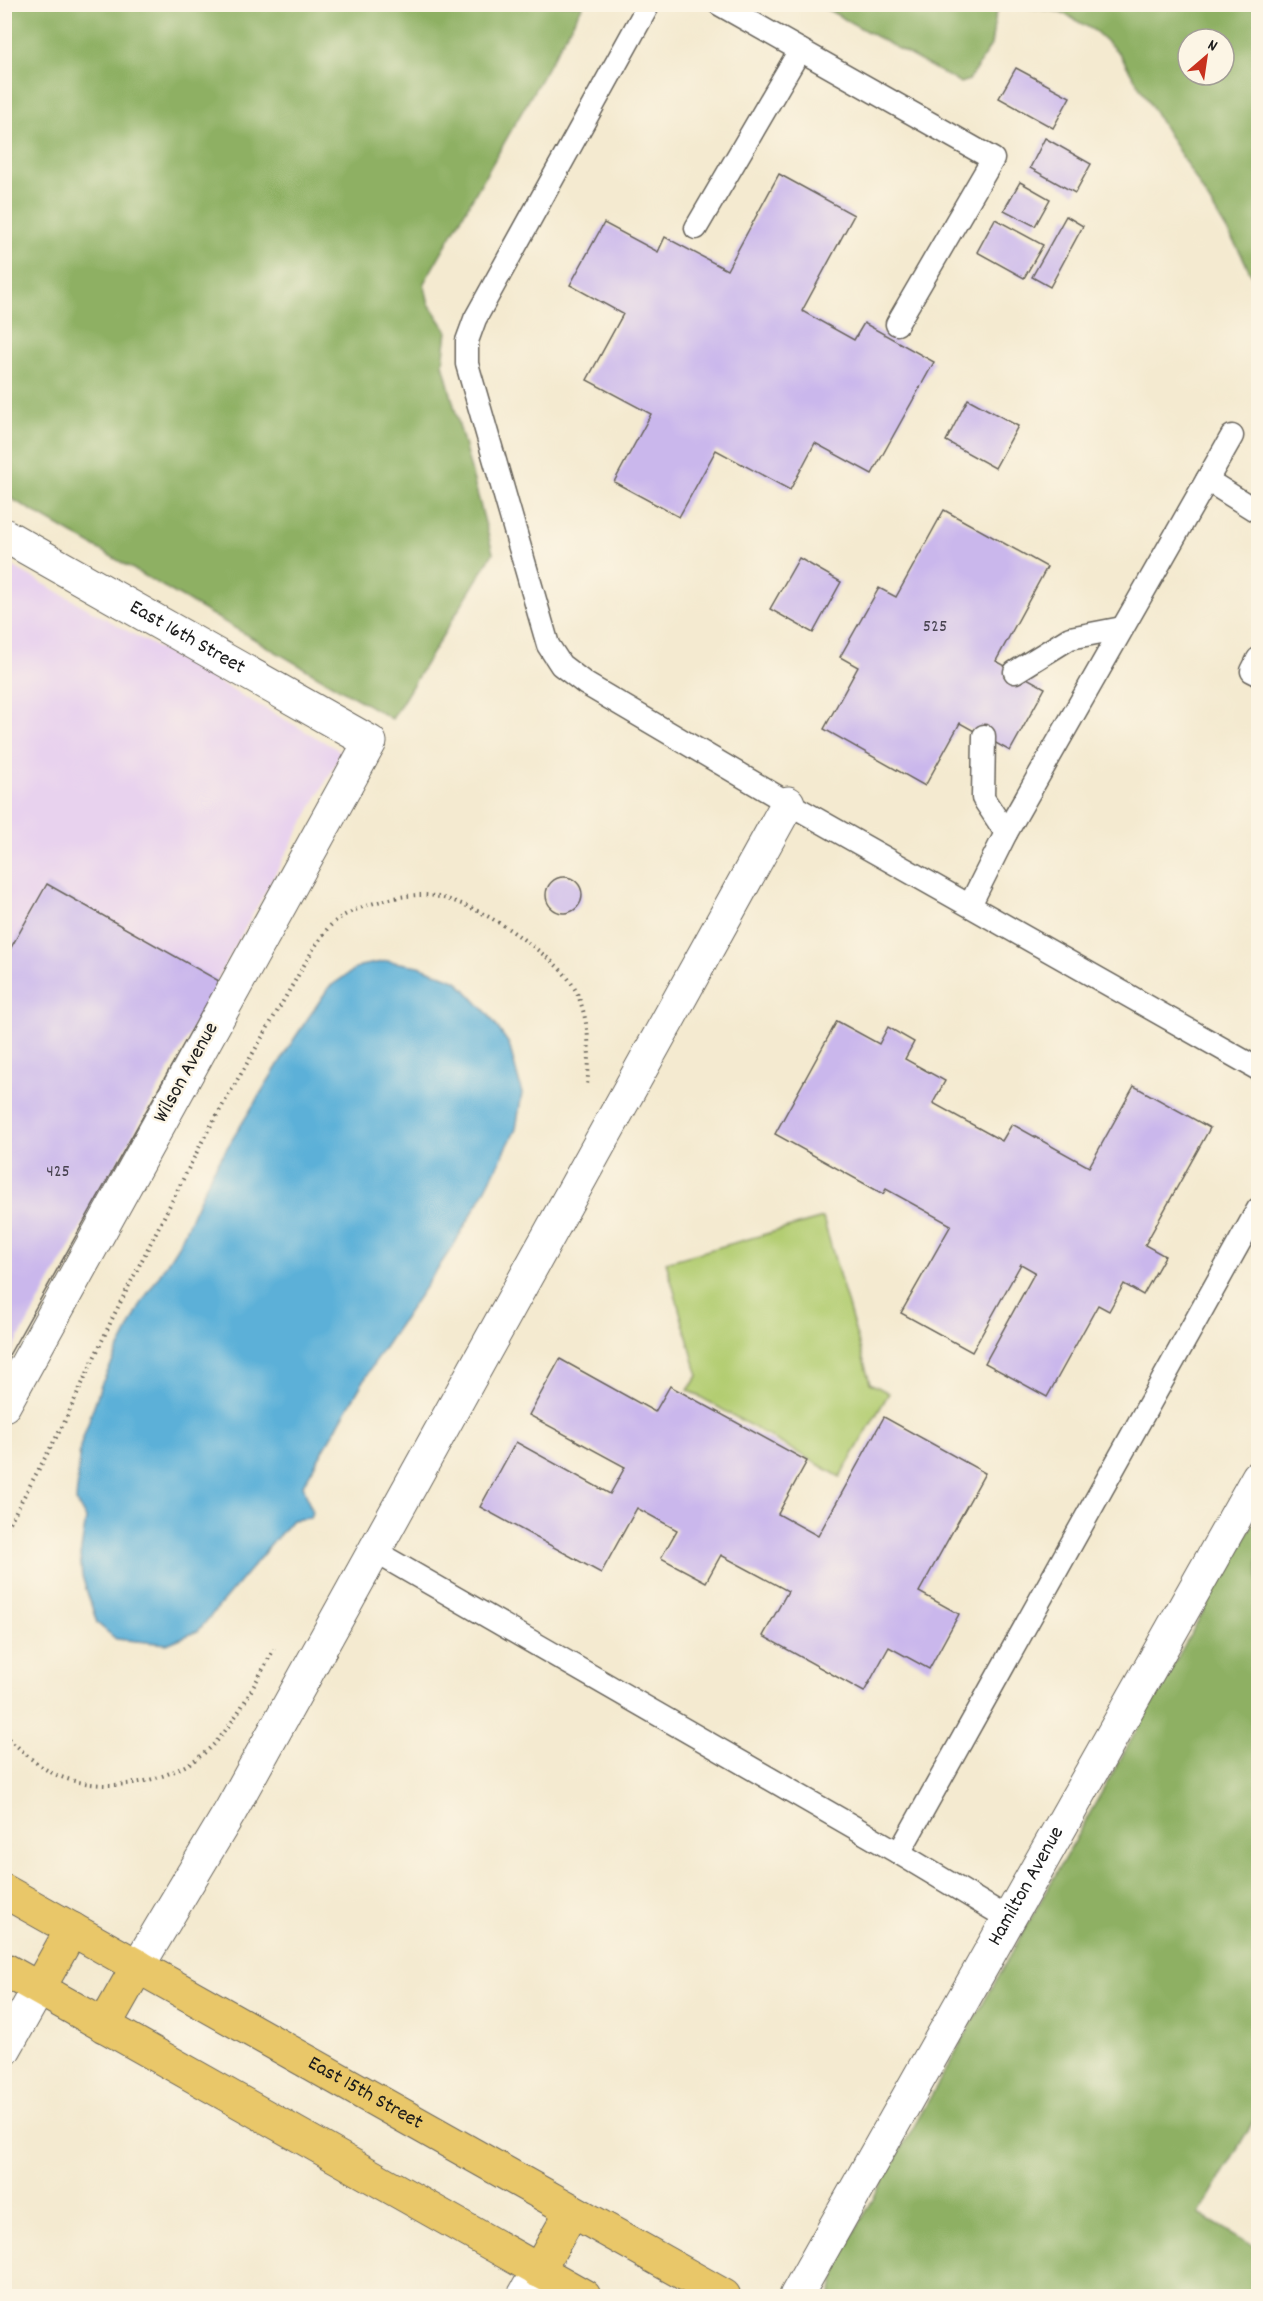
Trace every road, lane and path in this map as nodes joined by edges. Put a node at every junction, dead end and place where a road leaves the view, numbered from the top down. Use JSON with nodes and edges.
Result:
{"nodes":[{"id":1,"x":649,"y":4,"type":"edge"},
{"id":2,"x":720,"y":4,"type":"edge"},
{"id":3,"x":800,"y":50,"type":"junction"},
{"id":4,"x":696,"y":228,"type":"dead end"},
{"id":5,"x":897,"y":324,"type":"dead end"},
{"id":6,"x":1232,"y":436,"type":"dead end"},
{"id":7,"x":1207,"y":480,"type":"junction"},
{"id":8,"x":1258,"y":512,"type":"edge"},
{"id":9,"x":4,"y":535,"type":"edge"},
{"id":10,"x":1122,"y":628,"type":"junction"},
{"id":11,"x":1258,"y":658,"type":"edge"},
{"id":12,"x":1016,"y":672,"type":"dead end"},
{"id":13,"x":1258,"y":674,"type":"edge"},
{"id":14,"x":984,"y":736,"type":"dead end"},
{"id":15,"x":370,"y":742,"type":"joint"},
{"id":16,"x":788,"y":803,"type":"junction"},
{"id":17,"x":1006,"y":833,"type":"junction"},
{"id":18,"x":970,"y":905,"type":"junction"},
{"id":19,"x":1258,"y":1069,"type":"edge"},
{"id":20,"x":586,"y":1094,"type":"dead end"},
{"id":21,"x":1258,"y":1209,"type":"edge"},
{"id":22,"x":4,"y":1405,"type":"edge"},
{"id":23,"x":1258,"y":1477,"type":"edge"},
{"id":24,"x":4,"y":1533,"type":"edge"},
{"id":25,"x":374,"y":1551,"type":"junction"},
{"id":26,"x":279,"y":1641,"type":"dead end"},
{"id":27,"x":4,"y":1734,"type":"edge"},
{"id":28,"x":899,"y":1853,"type":"junction"},
{"id":29,"x":4,"y":1891,"type":"edge"},
{"id":30,"x":1009,"y":1919,"type":"junction"},
{"id":31,"x":72,"y":1929,"type":"junction"},
{"id":32,"x":138,"y":1966,"type":"junction"},
{"id":33,"x":4,"y":1969,"type":"edge"},
{"id":34,"x":39,"y":1988,"type":"junction"},
{"id":35,"x":104,"y":2026,"type":"junction"},
{"id":36,"x":4,"y":2050,"type":"edge"},
{"id":37,"x":572,"y":2211,"type":"junction"},
{"id":38,"x":531,"y":2284,"type":"edge"},
{"id":39,"x":584,"y":2296,"type":"edge"},
{"id":40,"x":724,"y":2296,"type":"edge"},
{"id":41,"x":796,"y":2296,"type":"edge"}],
"edges":[{"from":1,"to":16,"type":"lane"},
{"from":2,"to":3,"type":"lane"},
{"from":3,"to":4,"type":"lane"},
{"from":3,"to":5,"type":"lane"},
{"from":6,"to":7,"type":"lane"},
{"from":7,"to":8,"type":"lane"},
{"from":7,"to":10,"type":"lane"},
{"from":9,"to":15,"type":"street","name":"East 16th Street"},
{"from":10,"to":12,"type":"lane"},
{"from":10,"to":17,"type":"lane"},
{"from":11,"to":13,"type":"lane"},
{"from":14,"to":17,"type":"lane"},
{"from":15,"to":22,"type":"street","name":"Wilson Avenue"},
{"from":16,"to":18,"type":"lane"},
{"from":16,"to":25,"type":"street"},
{"from":17,"to":18,"type":"lane"},
{"from":18,"to":19,"type":"lane"},
{"from":20,"to":24,"type":"path"},
{"from":21,"to":28,"type":"lane"},
{"from":23,"to":30,"type":"street","name":"Hamilton Avenue"},
{"from":25,"to":28,"type":"lane"},
{"from":25,"to":32,"type":"street"},
{"from":26,"to":27,"type":"path"},
{"from":28,"to":30,"type":"lane"},
{"from":29,"to":31,"type":"main road","name":"East 15th Street"},
{"from":30,"to":41,"type":"street","name":"Hamilton Avenue"},
{"from":31,"to":32,"type":"main road","name":"East 15th Street"},
{"from":31,"to":34,"type":"main road"},
{"from":32,"to":35,"type":"main road"},
{"from":32,"to":37,"type":"main road","name":"East 15th Street"},
{"from":33,"to":34,"type":"main road"},
{"from":34,"to":35,"type":"main road"},
{"from":34,"to":36,"type":"street"},
{"from":35,"to":38,"type":"main road"},
{"from":37,"to":38,"type":"main road"},
{"from":37,"to":40,"type":"main road","name":"East 15th Street"},
{"from":38,"to":39,"type":"main road"}]}
